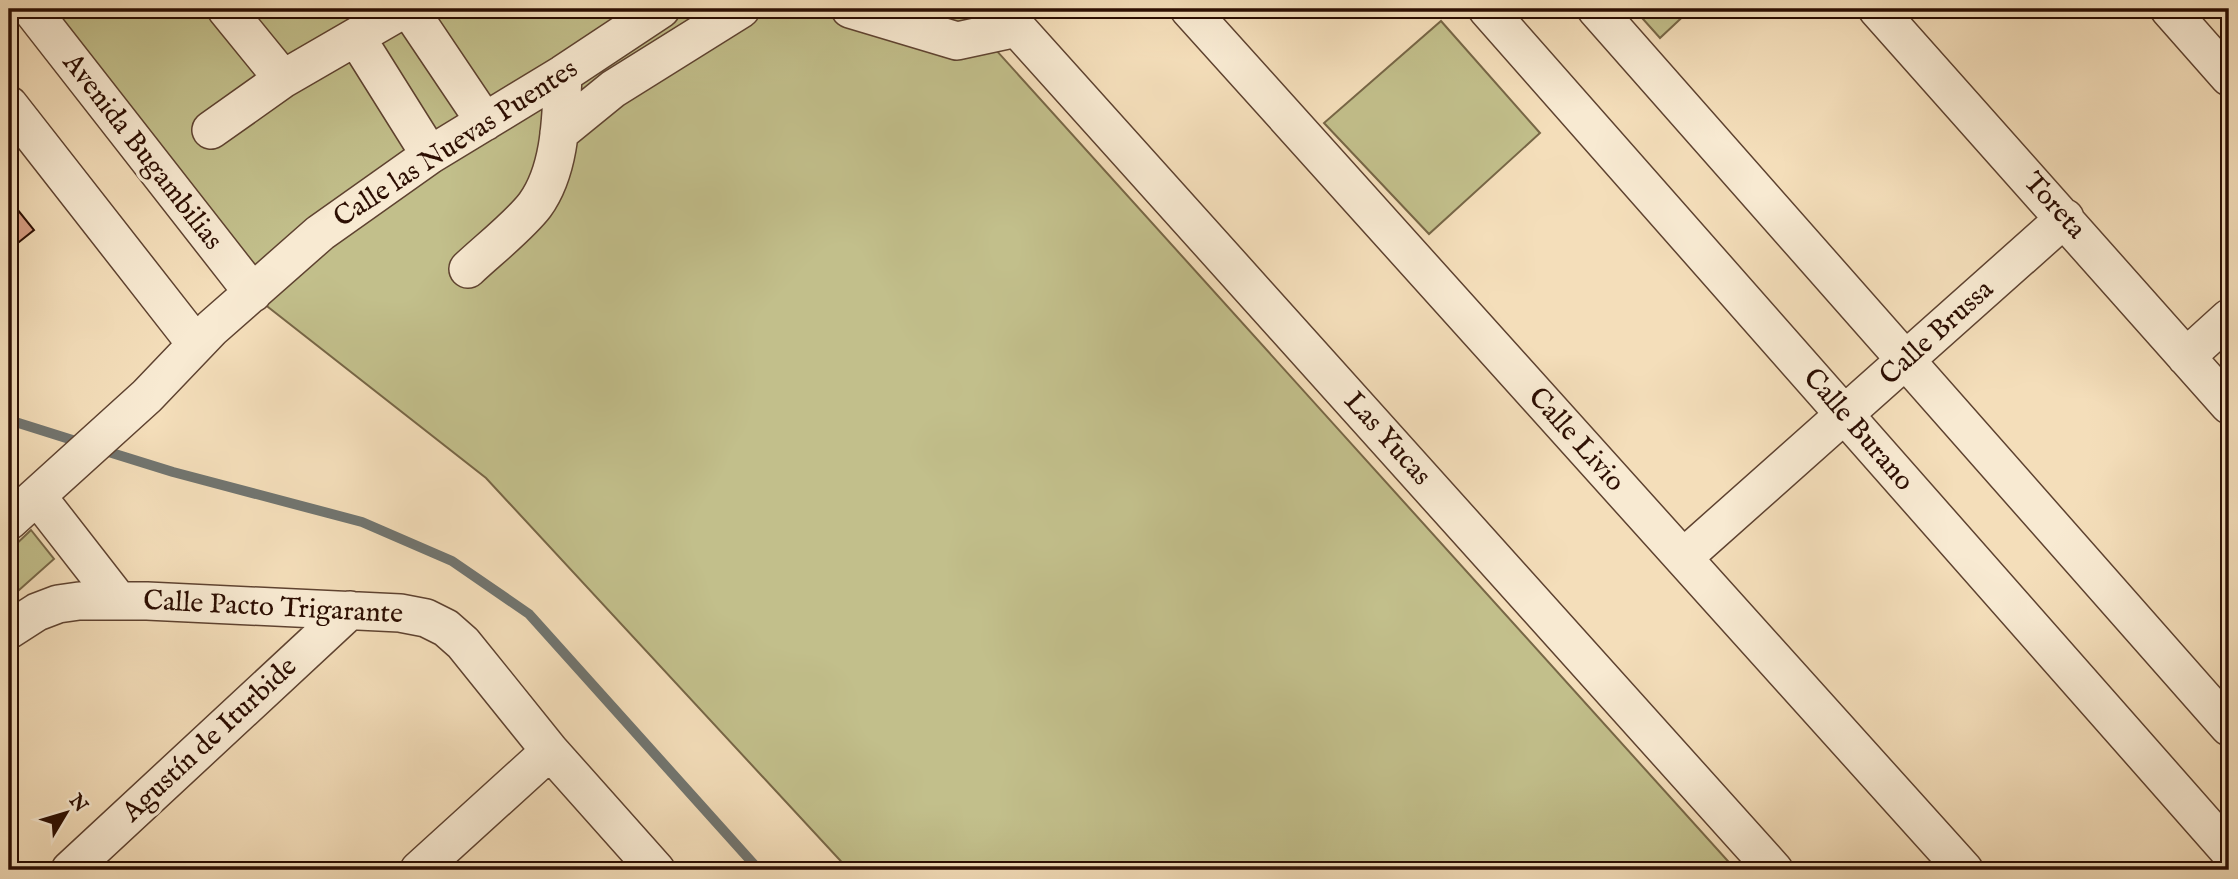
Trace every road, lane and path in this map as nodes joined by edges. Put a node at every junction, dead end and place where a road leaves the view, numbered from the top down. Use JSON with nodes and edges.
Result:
{"nodes":[{"id":1,"x":32,"y":9,"type":"edge"},
{"id":2,"x":226,"y":9,"type":"edge"},
{"id":3,"x":406,"y":9,"type":"edge"},
{"id":4,"x":661,"y":9,"type":"edge"},
{"id":5,"x":741,"y":9,"type":"edge"},
{"id":6,"x":850,"y":9,"type":"edge"},
{"id":7,"x":1189,"y":9,"type":"edge"},
{"id":8,"x":1487,"y":9,"type":"edge"},
{"id":9,"x":1596,"y":9,"type":"edge"},
{"id":10,"x":1877,"y":9,"type":"edge"},
{"id":11,"x":2169,"y":9,"type":"edge"},
{"id":12,"x":1009,"y":18,"type":"edge"},
{"id":13,"x":356,"y":37,"type":"junction"},
{"id":14,"x":563,"y":74,"type":"junction"},
{"id":15,"x":2229,"y":77,"type":"edge"},
{"id":16,"x":283,"y":79,"type":"junction"},
{"id":17,"x":9,"y":105,"type":"edge"},
{"id":18,"x":485,"y":122,"type":"junction"},
{"id":19,"x":211,"y":130,"type":"dead end"},
{"id":20,"x":558,"y":133,"type":"junction"},
{"id":21,"x":430,"y":155,"type":"junction"},
{"id":22,"x":2064,"y":218,"type":"junction"},
{"id":23,"x":468,"y":269,"type":"dead end"},
{"id":24,"x":253,"y":293,"type":"junction"},
{"id":25,"x":2229,"y":318,"type":"edge"},
{"id":26,"x":196,"y":344,"type":"junction"},
{"id":27,"x":2186,"y":357,"type":"junction"},
{"id":28,"x":1907,"y":360,"type":"junction"},
{"id":29,"x":2229,"y":405,"type":"edge"},
{"id":30,"x":1845,"y":414,"type":"junction"},
{"id":31,"x":43,"y":490,"type":"junction"},
{"id":32,"x":9,"y":521,"type":"edge"},
{"id":33,"x":1683,"y":558,"type":"junction"},
{"id":34,"x":118,"y":600,"type":"junction"},
{"id":35,"x":350,"y":610,"type":"junction"},
{"id":36,"x":9,"y":631,"type":"edge"},
{"id":37,"x":2229,"y":727,"type":"edge"},
{"id":38,"x":550,"y":751,"type":"junction"},
{"id":39,"x":2229,"y":851,"type":"edge"},
{"id":40,"x":70,"y":870,"type":"edge"},
{"id":41,"x":419,"y":870,"type":"edge"},
{"id":42,"x":656,"y":870,"type":"edge"},
{"id":43,"x":1774,"y":870,"type":"edge"},
{"id":44,"x":1964,"y":870,"type":"edge"}],
"edges":[{"from":1,"to":24,"type":"street","name":"Avenida Bugambilias"},
{"from":2,"to":16,"type":"street"},
{"from":3,"to":13,"type":"street"},
{"from":3,"to":18,"type":"street"},
{"from":4,"to":14,"type":"street","name":"Calle las Nuevas Puentes"},
{"from":5,"to":20,"type":"street"},
{"from":6,"to":12,"type":"street"},
{"from":7,"to":33,"type":"street","name":"Calle Livio"},
{"from":8,"to":30,"type":"street","name":"Calle Burano"},
{"from":9,"to":28,"type":"street"},
{"from":10,"to":22,"type":"street","name":"Toreta"},
{"from":11,"to":15,"type":"street"},
{"from":12,"to":43,"type":"street","name":"Las Yucas"},
{"from":13,"to":16,"type":"street"},
{"from":13,"to":21,"type":"street"},
{"from":14,"to":18,"type":"street","name":"Calle las Nuevas Puentes"},
{"from":14,"to":20,"type":"street"},
{"from":16,"to":19,"type":"street"},
{"from":17,"to":26,"type":"street"},
{"from":18,"to":21,"type":"street","name":"Calle las Nuevas Puentes"},
{"from":20,"to":23,"type":"street"},
{"from":21,"to":24,"type":"street","name":"Calle las Nuevas Puentes"},
{"from":22,"to":27,"type":"street","name":"Toreta"},
{"from":22,"to":28,"type":"street","name":"Calle Brussa"},
{"from":24,"to":26,"type":"street","name":"Calle las Nuevas Puentes"},
{"from":25,"to":27,"type":"street"},
{"from":26,"to":31,"type":"street","name":"Calle las Nuevas Puentes"},
{"from":27,"to":29,"type":"street","name":"Toreta"},
{"from":28,"to":30,"type":"street","name":"Calle Brussa"},
{"from":28,"to":37,"type":"street"},
{"from":30,"to":33,"type":"street","name":"Calle Brussa"},
{"from":30,"to":39,"type":"street","name":"Calle Burano"},
{"from":31,"to":32,"type":"street","name":"Calle las Nuevas Puentes"},
{"from":31,"to":34,"type":"street","name":"Calle Pacto Trigarante"},
{"from":33,"to":44,"type":"street","name":"Calle Livio"},
{"from":34,"to":35,"type":"street","name":"Calle Pacto Trigarante"},
{"from":34,"to":36,"type":"street"},
{"from":35,"to":38,"type":"street","name":"Calle Pacto Trigarante"},
{"from":35,"to":40,"type":"street","name":"Agustín de Iturbide"},
{"from":38,"to":41,"type":"street"},
{"from":38,"to":42,"type":"street","name":"Calle Pacto Trigarante"}]}
